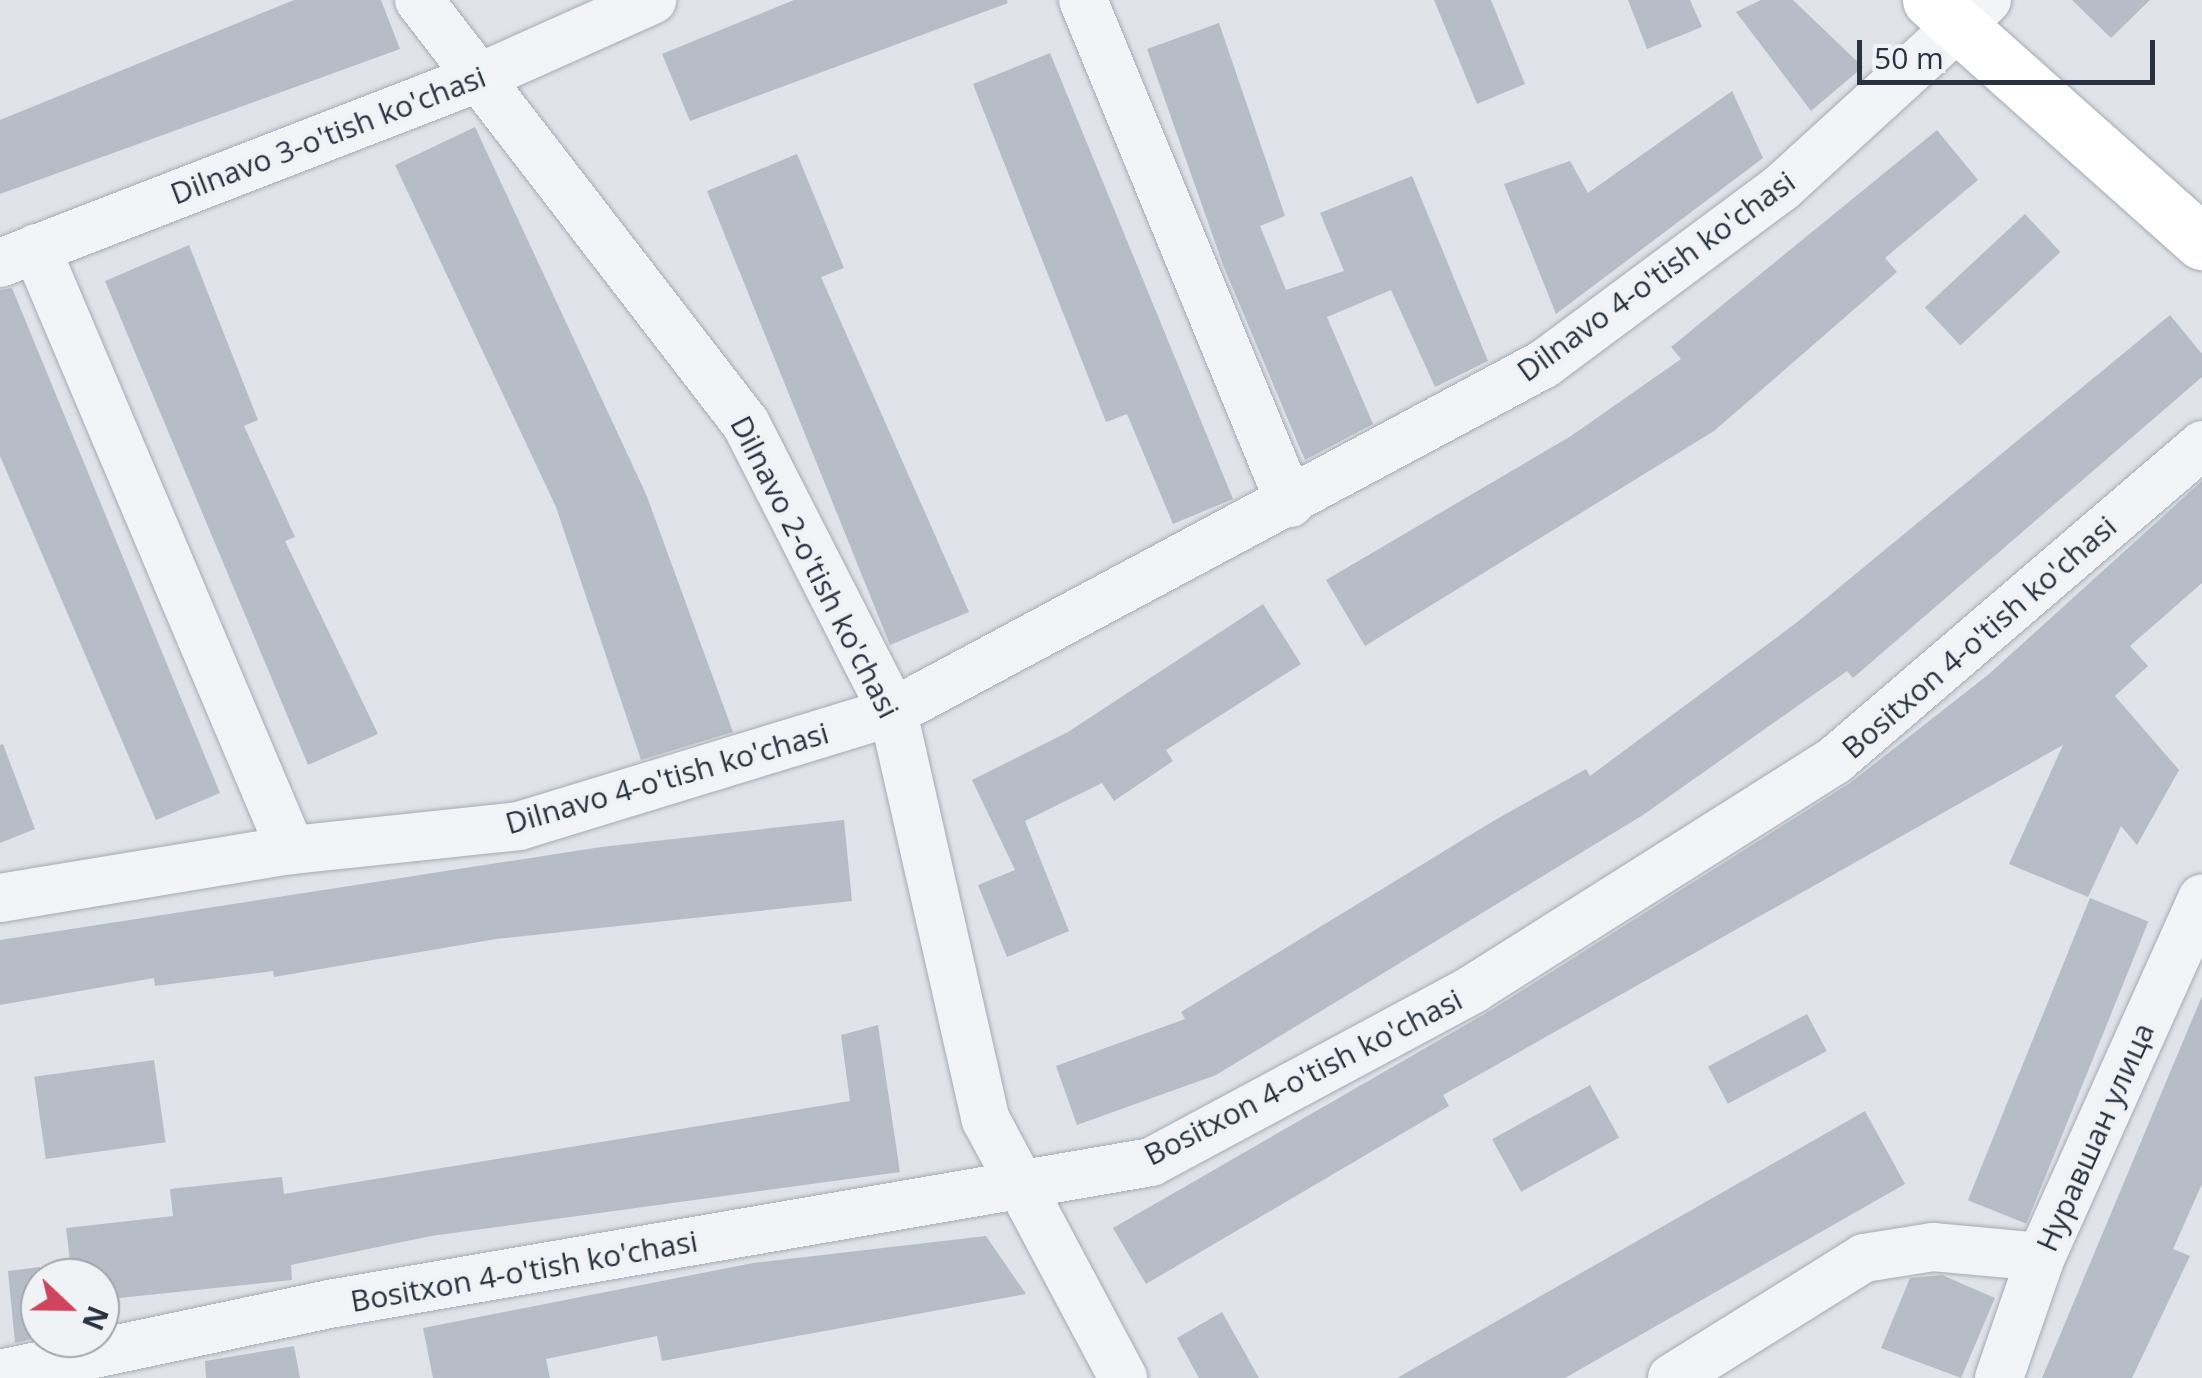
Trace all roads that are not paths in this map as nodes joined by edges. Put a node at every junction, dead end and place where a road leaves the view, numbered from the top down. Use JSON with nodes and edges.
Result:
{"nodes":[{"id":1,"x":419,"y":0,"type":"edge"},
{"id":2,"x":652,"y":0,"type":"edge"},
{"id":3,"x":1083,"y":0,"type":"edge"},
{"id":4,"x":1958,"y":10,"type":"edge"},
{"id":5,"x":478,"y":78,"type":"junction"},
{"id":6,"x":2202,"y":242,"type":"edge"},
{"id":7,"x":18,"y":255,"type":"edge"},
{"id":8,"x":2202,"y":446,"type":"edge"},
{"id":9,"x":1290,"y":503,"type":"junction"},
{"id":10,"x":892,"y":712,"type":"junction"},
{"id":11,"x":291,"y":850,"type":"junction"},
{"id":12,"x":0,"y":898,"type":"edge"},
{"id":13,"x":2202,"y":899,"type":"edge"},
{"id":14,"x":1025,"y":1185,"type":"junction"},
{"id":15,"x":2041,"y":1257,"type":"junction"},
{"id":16,"x":0,"y":1374,"type":"edge"},
{"id":17,"x":1123,"y":1378,"type":"edge"},
{"id":18,"x":1672,"y":1378,"type":"edge"},
{"id":19,"x":1998,"y":1378,"type":"edge"}],
"edges":[{"from":1,"to":5,"type":"street","name":"Dilnavo 2-o'tish ko'chasi"},
{"from":2,"to":5,"type":"street","name":"Dilnavo 3-o'tish ko'chasi"},
{"from":3,"to":9,"type":"street"},
{"from":4,"to":6,"type":"street"},
{"from":4,"to":9,"type":"street","name":"Dilnavo 4-o'tish ko'chasi"},
{"from":5,"to":7,"type":"street","name":"Dilnavo 3-o'tish ko'chasi"},
{"from":5,"to":10,"type":"street","name":"Dilnavo 2-o'tish ko'chasi"},
{"from":7,"to":11,"type":"street"},
{"from":8,"to":14,"type":"street","name":"Bositxon 4-o'tish ko'chasi"},
{"from":9,"to":10,"type":"street","name":"Dilnavo 4-o'tish ko'chasi"},
{"from":10,"to":11,"type":"street","name":"Dilnavo 4-o'tish ko'chasi"},
{"from":10,"to":14,"type":"street","name":"Dilnavo 2-o'tish ko'chasi"},
{"from":11,"to":12,"type":"street","name":"Dilnavo 4-o'tish ko'chasi"},
{"from":13,"to":15,"type":"street","name":"Нуравшан улица"},
{"from":14,"to":16,"type":"street","name":"Bositxon 4-o'tish ko'chasi"},
{"from":14,"to":17,"type":"street","name":"Dilnavo 2-o'tish ko'chasi"},
{"from":15,"to":18,"type":"street"},
{"from":15,"to":19,"type":"street","name":"Нуравшан улица"}]}
